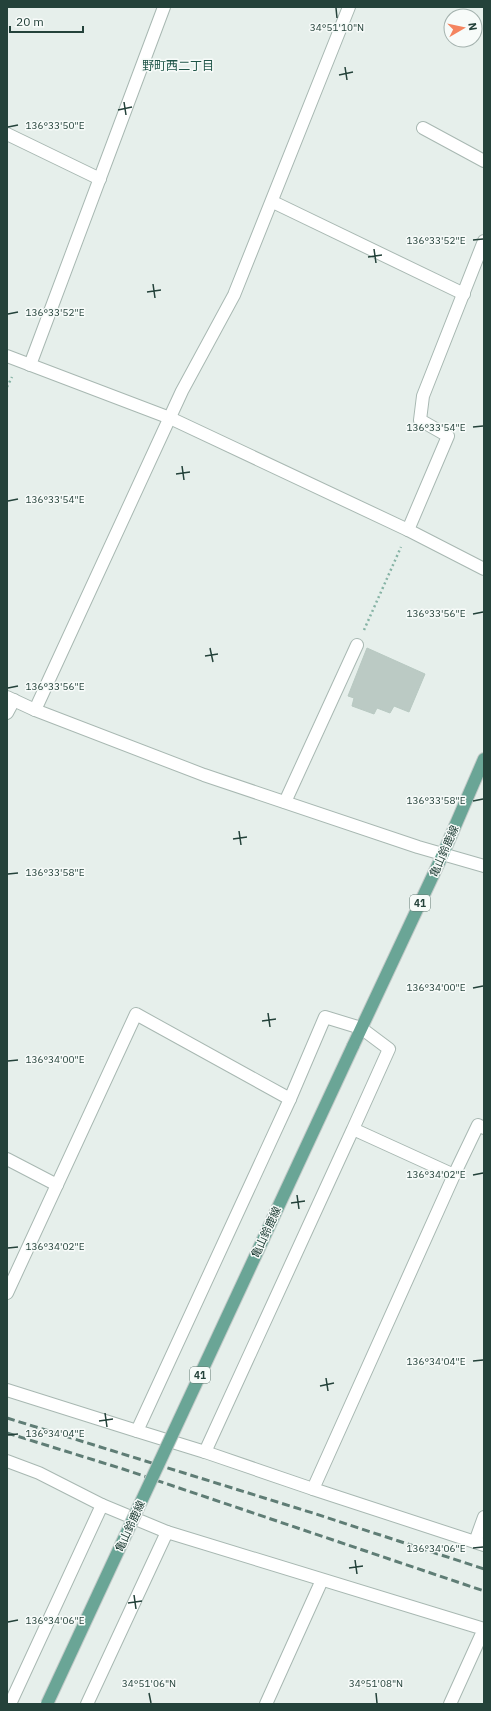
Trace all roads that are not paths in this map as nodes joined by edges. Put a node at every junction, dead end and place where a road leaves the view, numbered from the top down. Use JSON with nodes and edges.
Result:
{"nodes":[{"id":1,"x":164,"y":7,"type":"edge"},
{"id":2,"x":349,"y":7,"type":"edge"},
{"id":3,"x":423,"y":128,"type":"dead end"},
{"id":4,"x":7,"y":134,"type":"edge"},
{"id":5,"x":484,"y":161,"type":"edge"},
{"id":6,"x":100,"y":179,"type":"junction"},
{"id":7,"x":273,"y":202,"type":"junction"},
{"id":8,"x":484,"y":241,"type":"edge"},
{"id":9,"x":464,"y":294,"type":"junction"},
{"id":10,"x":7,"y":356,"type":"edge"},
{"id":11,"x":30,"y":365,"type":"junction"},
{"id":12,"x":170,"y":418,"type":"junction"},
{"id":13,"x":408,"y":530,"type":"junction"},
{"id":14,"x":484,"y":569,"type":"edge"},
{"id":15,"x":357,"y":645,"type":"road end"},
{"id":16,"x":10,"y":699,"type":"edge"},
{"id":17,"x":35,"y":710,"type":"junction"},
{"id":18,"x":7,"y":713,"type":"edge"},
{"id":19,"x":484,"y":759,"type":"edge"},
{"id":20,"x":285,"y":802,"type":"junction"},
{"id":21,"x":443,"y":854,"type":"junction"},
{"id":22,"x":484,"y":866,"type":"edge"},
{"id":23,"x":361,"y":1028,"type":"junction"},
{"id":24,"x":290,"y":1099,"type":"junction"},
{"id":25,"x":484,"y":1128,"type":"edge"},
{"id":26,"x":353,"y":1129,"type":"junction"},
{"id":27,"x":7,"y":1159,"type":"edge"},
{"id":28,"x":454,"y":1176,"type":"junction"},
{"id":29,"x":57,"y":1185,"type":"junction"},
{"id":30,"x":7,"y":1293,"type":"edge"},
{"id":31,"x":7,"y":1390,"type":"edge"},
{"id":32,"x":137,"y":1431,"type":"junction"},
{"id":33,"x":205,"y":1452,"type":"junction"},
{"id":34,"x":7,"y":1461,"type":"edge"},
{"id":35,"x":313,"y":1489,"type":"junction"},
{"id":36,"x":102,"y":1505,"type":"junction"},
{"id":37,"x":484,"y":1517,"type":"edge"},
{"id":38,"x":167,"y":1532,"type":"junction"},
{"id":39,"x":479,"y":1543,"type":"edge"},
{"id":40,"x":322,"y":1580,"type":"junction"},
{"id":41,"x":10,"y":1704,"type":"edge"},
{"id":42,"x":47,"y":1704,"type":"edge"},
{"id":43,"x":87,"y":1704,"type":"edge"},
{"id":44,"x":266,"y":1704,"type":"edge"},
{"id":45,"x":450,"y":1704,"type":"edge"}],
"edges":[{"from":1,"to":6,"type":"street"},
{"from":2,"to":7,"type":"street"},
{"from":3,"to":5,"type":"street"},
{"from":4,"to":6,"type":"street"},
{"from":6,"to":11,"type":"street"},
{"from":7,"to":9,"type":"street"},
{"from":7,"to":12,"type":"street"},
{"from":8,"to":9,"type":"street"},
{"from":9,"to":13,"type":"street"},
{"from":10,"to":11,"type":"street"},
{"from":11,"to":12,"type":"street"},
{"from":12,"to":13,"type":"street"},
{"from":12,"to":17,"type":"street"},
{"from":13,"to":14,"type":"street"},
{"from":15,"to":20,"type":"street"},
{"from":16,"to":17,"type":"street"},
{"from":16,"to":18,"type":"street"},
{"from":17,"to":20,"type":"street"},
{"from":19,"to":21,"type":"main road","name":"亀山鈴鹿線","number":"41"},
{"from":20,"to":21,"type":"street"},
{"from":21,"to":22,"type":"street"},
{"from":21,"to":23,"type":"main road","name":"亀山鈴鹿線","number":"41"},
{"from":23,"to":24,"type":"street"},
{"from":23,"to":26,"type":"street"},
{"from":23,"to":42,"type":"main road","name":"亀山鈴鹿線","number":"41","bridge":true},
{"from":24,"to":29,"type":"street"},
{"from":24,"to":32,"type":"street"},
{"from":25,"to":28,"type":"street"},
{"from":26,"to":28,"type":"street"},
{"from":26,"to":33,"type":"street"},
{"from":27,"to":29,"type":"street"},
{"from":28,"to":35,"type":"street"},
{"from":29,"to":30,"type":"street"},
{"from":31,"to":32,"type":"street"},
{"from":32,"to":33,"type":"street"},
{"from":33,"to":35,"type":"street"},
{"from":34,"to":36,"type":"street"},
{"from":35,"to":39,"type":"street"},
{"from":36,"to":38,"type":"street"},
{"from":36,"to":41,"type":"street"},
{"from":37,"to":39,"type":"street"},
{"from":38,"to":40,"type":"street"},
{"from":38,"to":43,"type":"street"},
{"from":40,"to":44,"type":"street"},
{"from":40,"to":45,"type":"street"}]}
